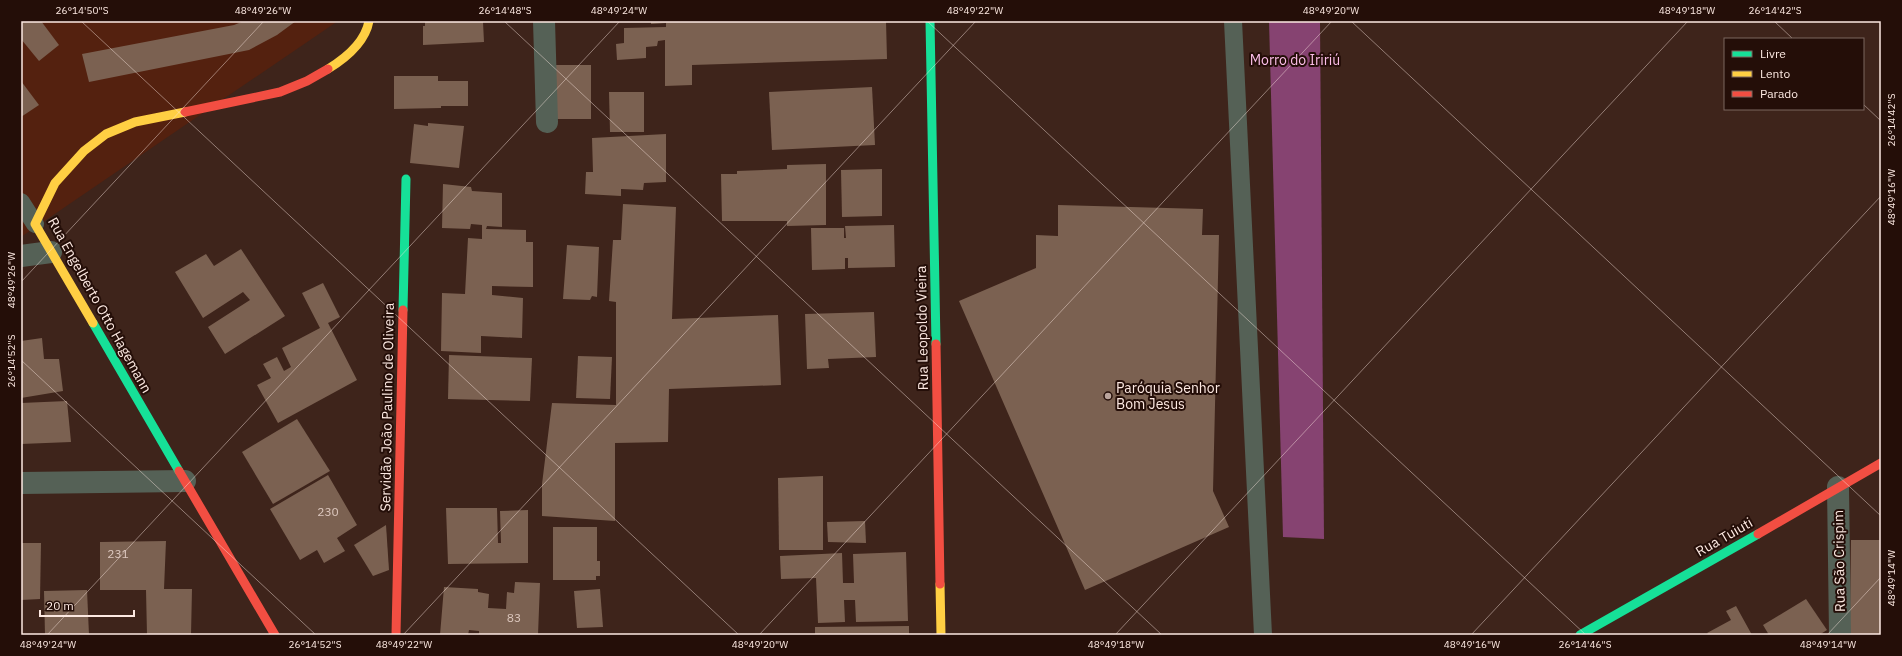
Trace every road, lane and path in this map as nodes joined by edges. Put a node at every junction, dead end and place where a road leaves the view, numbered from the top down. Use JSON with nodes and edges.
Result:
{"nodes":[{"id":1,"x":369,"y":21,"type":"edge"},
{"id":2,"x":544,"y":21,"type":"edge"},
{"id":3,"x":930,"y":21,"type":"edge"},
{"id":4,"x":1233,"y":21,"type":"edge"},
{"id":5,"x":547,"y":122,"type":"dead end"},
{"id":6,"x":406,"y":179,"type":"dead end"},
{"id":7,"x":21,"y":202,"type":"edge"},
{"id":8,"x":34,"y":224,"type":"junction"},
{"id":9,"x":51,"y":252,"type":"junction"},
{"id":10,"x":21,"y":256,"type":"edge"},
{"id":11,"x":1881,"y":462,"type":"edge"},
{"id":12,"x":185,"y":481,"type":"junction"},
{"id":13,"x":21,"y":483,"type":"edge"},
{"id":14,"x":1838,"y":487,"type":"junction"},
{"id":15,"x":274,"y":635,"type":"edge"},
{"id":16,"x":396,"y":635,"type":"edge"},
{"id":17,"x":941,"y":635,"type":"edge"},
{"id":18,"x":1263,"y":635,"type":"edge"},
{"id":19,"x":1580,"y":635,"type":"edge"},
{"id":20,"x":1840,"y":635,"type":"edge"}],
"edges":[{"from":1,"to":8,"type":"street","name":"Rua Engelberto Otto Hagemann"},
{"from":2,"to":5,"type":"street"},
{"from":3,"to":17,"type":"street","name":"Rua Leopoldo Vieira"},
{"from":4,"to":18,"type":"lane"},
{"from":6,"to":16,"type":"street","name":"Servidão João Paulino de Oliveira"},
{"from":7,"to":8,"type":"lane"},
{"from":8,"to":9,"type":"street","name":"Rua Engelberto Otto Hagemann"},
{"from":9,"to":10,"type":"street"},
{"from":9,"to":12,"type":"street","name":"Rua Engelberto Otto Hagemann"},
{"from":11,"to":14,"type":"street","name":"Rua Tuiuti"},
{"from":12,"to":13,"type":"street"},
{"from":12,"to":15,"type":"street","name":"Rua Engelberto Otto Hagemann"},
{"from":14,"to":19,"type":"street","name":"Rua Tuiuti"},
{"from":14,"to":20,"type":"street","name":"Rua São Crispim"}]}
